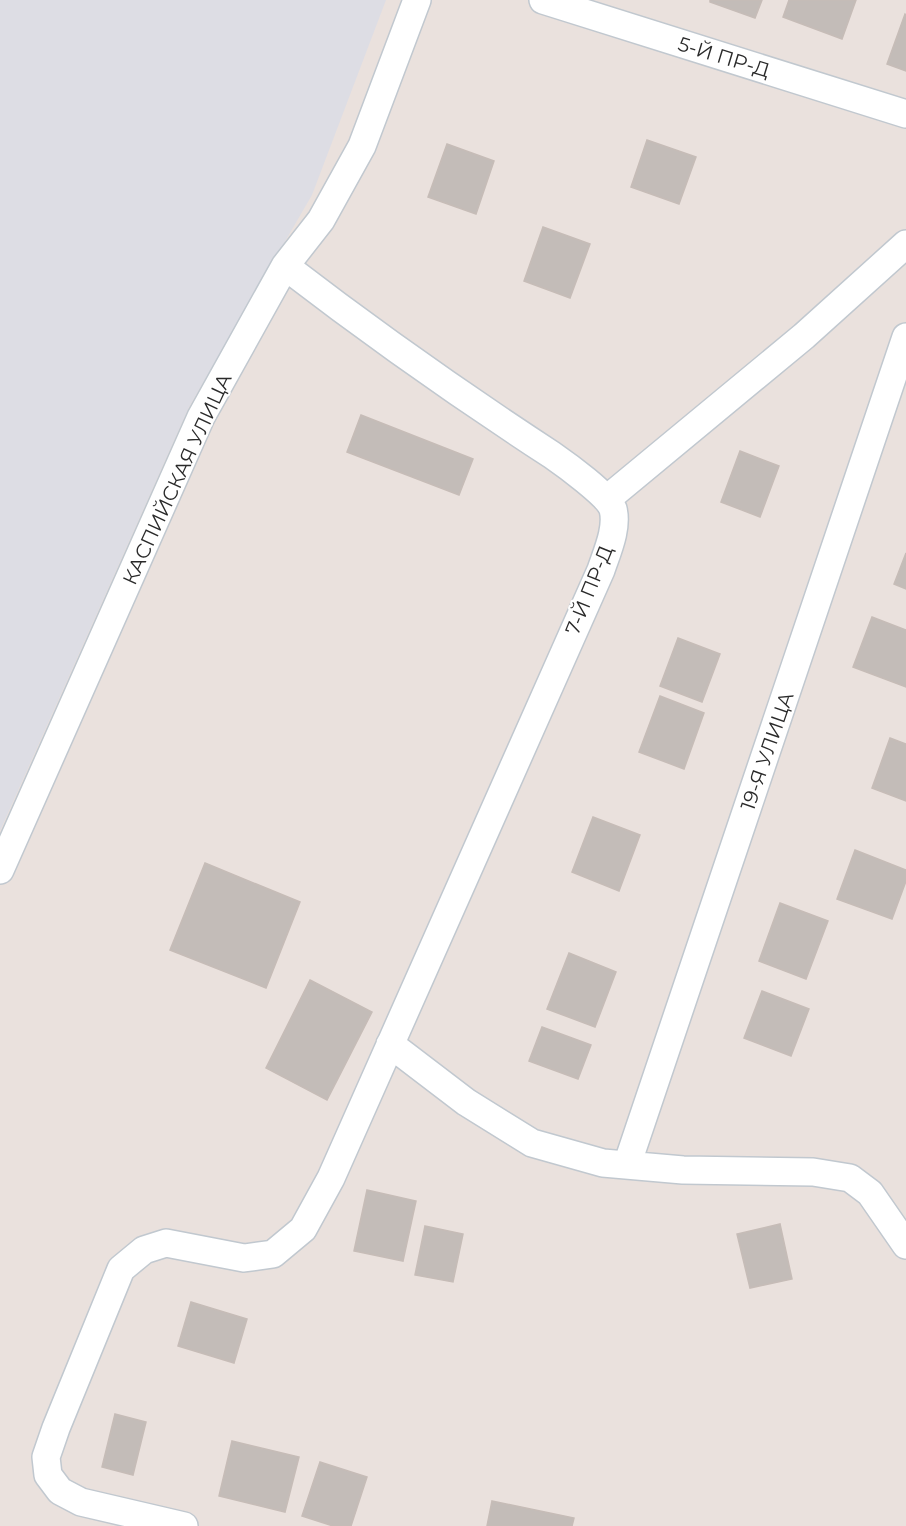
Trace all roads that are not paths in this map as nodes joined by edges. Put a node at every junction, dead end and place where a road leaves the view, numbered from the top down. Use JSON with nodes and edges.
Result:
{"nodes":[{"id":1,"x":417,"y":0,"type":"edge"},
{"id":2,"x":543,"y":0,"type":"edge"},
{"id":3,"x":906,"y":114,"type":"edge"},
{"id":4,"x":906,"y":244,"type":"edge"},
{"id":5,"x":285,"y":266,"type":"junction"},
{"id":6,"x":906,"y":337,"type":"edge"},
{"id":7,"x":608,"y":499,"type":"junction"},
{"id":8,"x":0,"y":870,"type":"edge"},
{"id":9,"x":390,"y":1044,"type":"junction"},
{"id":10,"x":627,"y":1165,"type":"junction"},
{"id":11,"x":906,"y":1245,"type":"edge"},
{"id":12,"x":184,"y":1526,"type":"edge"}],
"edges":[{"from":1,"to":5,"type":"street","name":"КАСПИЙСКАЯ УЛИЦА"},
{"from":2,"to":3,"type":"street","name":"5-Й ПР-Д"},
{"from":4,"to":7,"type":"street"},
{"from":5,"to":7,"type":"street"},
{"from":5,"to":8,"type":"street","name":"КАСПИЙСКАЯ УЛИЦА"},
{"from":6,"to":10,"type":"street","name":"19-Я УЛИЦА"},
{"from":7,"to":9,"type":"street","name":"7-Й ПР-Д"},
{"from":9,"to":10,"type":"street"},
{"from":9,"to":12,"type":"street","name":"7-Й ПР-Д"},
{"from":10,"to":11,"type":"street"}]}
